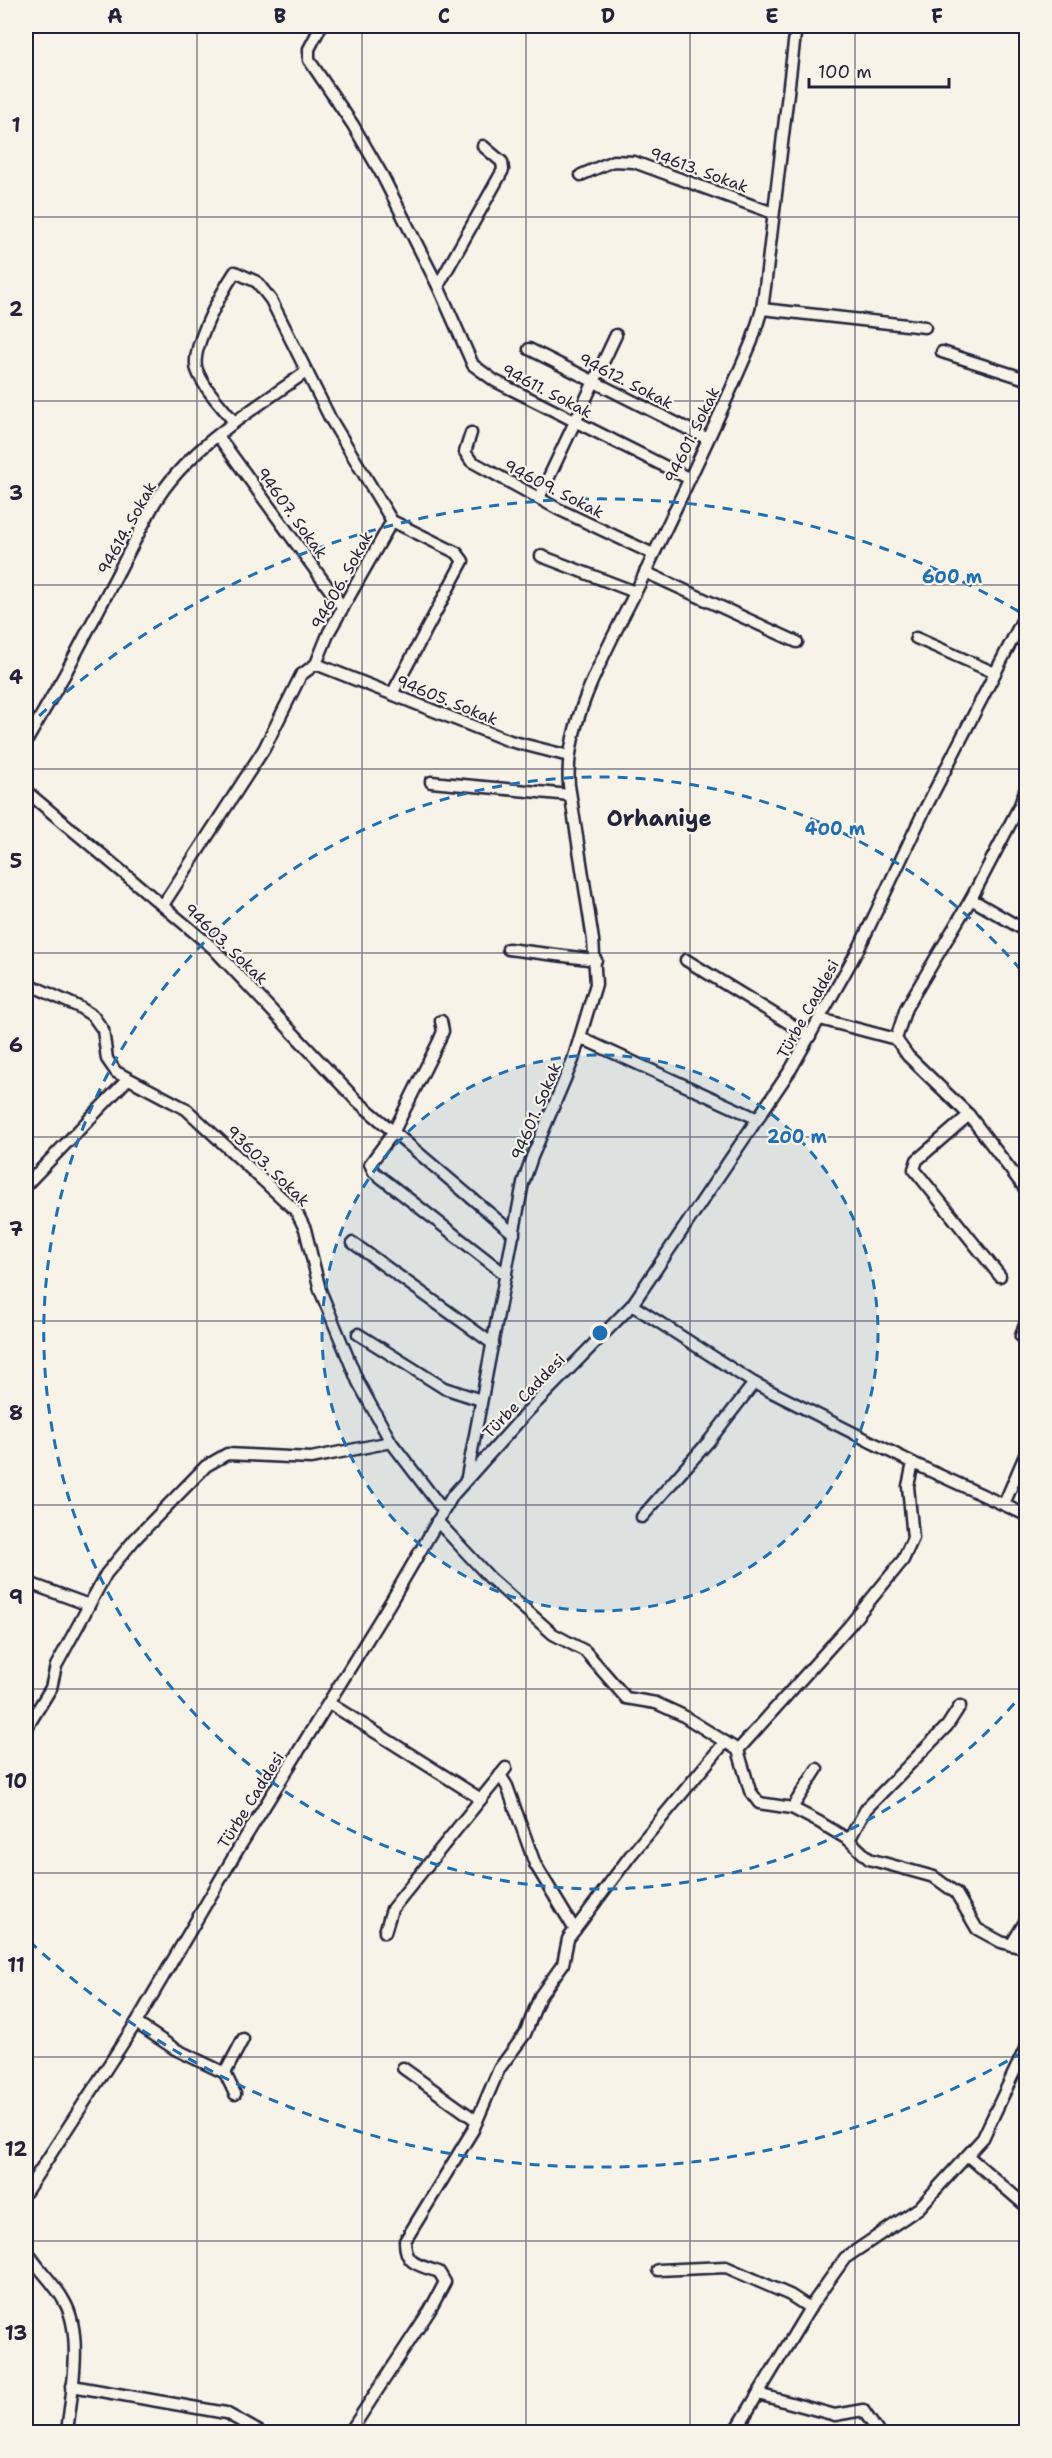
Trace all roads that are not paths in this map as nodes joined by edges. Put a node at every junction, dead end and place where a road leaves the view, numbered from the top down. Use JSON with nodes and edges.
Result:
{"nodes":[{"id":1,"x":321,"y":26,"type":"edge"},
{"id":2,"x":796,"y":26,"type":"edge"},
{"id":3,"x":483,"y":146,"type":"dead end"},
{"id":4,"x":581,"y":175,"type":"dead end"},
{"id":5,"x":773,"y":213,"type":"junction"},
{"id":6,"x":438,"y":286,"type":"junction"},
{"id":7,"x":762,"y":309,"type":"junction"},
{"id":8,"x":925,"y":327,"type":"dead end"},
{"id":9,"x":616,"y":335,"type":"dead end"},
{"id":10,"x":530,"y":349,"type":"dead end"},
{"id":11,"x":942,"y":352,"type":"dead end"},
{"id":12,"x":306,"y":372,"type":"junction"},
{"id":13,"x":1026,"y":379,"type":"edge"},
{"id":14,"x":594,"y":381,"type":"junction"},
{"id":15,"x":575,"y":421,"type":"junction"},
{"id":16,"x":234,"y":422,"type":"junction"},
{"id":17,"x":471,"y":433,"type":"dead end"},
{"id":18,"x":218,"y":436,"type":"junction"},
{"id":19,"x":708,"y":440,"type":"junction"},
{"id":20,"x":688,"y":478,"type":"junction"},
{"id":21,"x":539,"y":498,"type":"junction"},
{"id":22,"x":392,"y":521,"type":"junction"},
{"id":23,"x":653,"y":554,"type":"junction"},
{"id":24,"x":541,"y":556,"type":"dead end"},
{"id":25,"x":645,"y":572,"type":"junction"},
{"id":26,"x":635,"y":592,"type":"junction"},
{"id":27,"x":343,"y":608,"type":"junction"},
{"id":28,"x":1026,"y":613,"type":"edge"},
{"id":29,"x":916,"y":638,"type":"dead end"},
{"id":30,"x":796,"y":642,"type":"dead end"},
{"id":31,"x":316,"y":664,"type":"junction"},
{"id":32,"x":995,"y":674,"type":"junction"},
{"id":33,"x":392,"y":694,"type":"junction"},
{"id":34,"x":26,"y":742,"type":"edge"},
{"id":35,"x":569,"y":756,"type":"junction"},
{"id":36,"x":431,"y":782,"type":"dead end"},
{"id":37,"x":1026,"y":788,"type":"edge"},
{"id":38,"x":26,"y":791,"type":"edge"},
{"id":39,"x":570,"y":795,"type":"junction"},
{"id":40,"x":971,"y":899,"type":"junction"},
{"id":41,"x":163,"y":905,"type":"junction"},
{"id":42,"x":1026,"y":931,"type":"edge"},
{"id":43,"x":508,"y":949,"type":"dead end"},
{"id":44,"x":596,"y":960,"type":"junction"},
{"id":45,"x":686,"y":960,"type":"dead end"},
{"id":46,"x":26,"y":983,"type":"edge"},
{"id":47,"x":820,"y":1019,"type":"junction"},
{"id":48,"x":441,"y":1021,"type":"dead end"},
{"id":49,"x":810,"y":1036,"type":"junction"},
{"id":50,"x":581,"y":1038,"type":"junction"},
{"id":51,"x":896,"y":1039,"type":"junction"},
{"id":52,"x":128,"y":1079,"type":"junction"},
{"id":53,"x":969,"y":1115,"type":"junction"},
{"id":54,"x":758,"y":1119,"type":"junction"},
{"id":55,"x":393,"y":1133,"type":"junction"},
{"id":56,"x":26,"y":1185,"type":"edge"},
{"id":57,"x":1026,"y":1190,"type":"edge"},
{"id":58,"x":514,"y":1234,"type":"junction"},
{"id":59,"x":353,"y":1243,"type":"dead end"},
{"id":60,"x":506,"y":1275,"type":"junction"},
{"id":61,"x":1000,"y":1276,"type":"dead end"},
{"id":62,"x":632,"y":1305,"type":"junction"},
{"id":63,"x":1026,"y":1322,"type":"edge"},
{"id":64,"x":358,"y":1334,"type":"dead end"},
{"id":65,"x":1026,"y":1339,"type":"edge"},
{"id":66,"x":493,"y":1344,"type":"junction"},
{"id":67,"x":754,"y":1383,"type":"junction"},
{"id":68,"x":481,"y":1401,"type":"junction"},
{"id":69,"x":391,"y":1442,"type":"junction"},
{"id":70,"x":1026,"y":1453,"type":"edge"},
{"id":71,"x":913,"y":1463,"type":"junction"},
{"id":72,"x":467,"y":1478,"type":"junction"},
{"id":73,"x":1004,"y":1504,"type":"junction"},
{"id":74,"x":443,"y":1510,"type":"junction"},
{"id":75,"x":1026,"y":1515,"type":"edge"},
{"id":76,"x":642,"y":1517,"type":"dead end"},
{"id":77,"x":437,"y":1521,"type":"junction"},
{"id":78,"x":26,"y":1582,"type":"edge"},
{"id":79,"x":89,"y":1605,"type":"junction"},
{"id":80,"x":328,"y":1704,"type":"junction"},
{"id":81,"x":960,"y":1706,"type":"dead end"},
{"id":82,"x":26,"y":1729,"type":"edge"},
{"id":83,"x":725,"y":1742,"type":"junction"},
{"id":84,"x":738,"y":1750,"type":"junction"},
{"id":85,"x":817,"y":1769,"type":"dead end"},
{"id":86,"x":481,"y":1798,"type":"junction"},
{"id":87,"x":792,"y":1808,"type":"junction"},
{"id":88,"x":849,"y":1840,"type":"junction"},
{"id":89,"x":1026,"y":1920,"type":"edge"},
{"id":90,"x":575,"y":1930,"type":"junction"},
{"id":91,"x":385,"y":1932,"type":"dead end"},
{"id":92,"x":1011,"y":1945,"type":"junction"},
{"id":93,"x":1026,"y":1949,"type":"edge"},
{"id":94,"x":136,"y":2023,"type":"junction"},
{"id":95,"x":243,"y":2039,"type":"dead end"},
{"id":96,"x":1026,"y":2047,"type":"edge"},
{"id":97,"x":403,"y":2068,"type":"dead end"},
{"id":98,"x":225,"y":2073,"type":"junction"},
{"id":99,"x":234,"y":2094,"type":"dead end"},
{"id":100,"x":477,"y":2121,"type":"junction"},
{"id":101,"x":968,"y":2156,"type":"junction"},
{"id":102,"x":26,"y":2192,"type":"edge"},
{"id":103,"x":1026,"y":2206,"type":"edge"},
{"id":104,"x":26,"y":2249,"type":"edge"},
{"id":105,"x":658,"y":2270,"type":"dead end"},
{"id":106,"x":810,"y":2308,"type":"junction"},
{"id":107,"x":72,"y":2386,"type":"junction"},
{"id":108,"x":758,"y":2394,"type":"junction"},
{"id":109,"x":67,"y":2433,"type":"edge"},
{"id":110,"x":260,"y":2433,"type":"edge"},
{"id":111,"x":350,"y":2433,"type":"edge"},
{"id":112,"x":735,"y":2433,"type":"edge"},
{"id":113,"x":878,"y":2433,"type":"edge"}],
"edges":[{"from":1,"to":6,"type":"street","name":"94611. Sokak"},
{"from":2,"to":5,"type":"street","name":"94601. Sokak"},
{"from":3,"to":6,"type":"street"},
{"from":4,"to":5,"type":"street","name":"94613. Sokak"},
{"from":5,"to":7,"type":"street","name":"94601. Sokak"},
{"from":6,"to":15,"type":"street","name":"94611. Sokak"},
{"from":7,"to":8,"type":"street"},
{"from":7,"to":19,"type":"street","name":"94601. Sokak"},
{"from":9,"to":14,"type":"street"},
{"from":10,"to":14,"type":"street","name":"94612. Sokak"},
{"from":11,"to":13,"type":"street"},
{"from":12,"to":16,"type":"street","name":"94614. Sokak"},
{"from":12,"to":16,"type":"street","name":"94606. Sokak"},
{"from":12,"to":22,"type":"street","name":"94606. Sokak"},
{"from":14,"to":15,"type":"street"},
{"from":14,"to":19,"type":"street","name":"94612. Sokak"},
{"from":15,"to":20,"type":"street","name":"94611. Sokak"},
{"from":15,"to":21,"type":"street"},
{"from":16,"to":18,"type":"street","name":"94614. Sokak"},
{"from":17,"to":21,"type":"street","name":"94609. Sokak"},
{"from":18,"to":27,"type":"street","name":"94607. Sokak"},
{"from":18,"to":34,"type":"street","name":"94614. Sokak"},
{"from":19,"to":20,"type":"street","name":"94601. Sokak"},
{"from":20,"to":23,"type":"street","name":"94601. Sokak"},
{"from":21,"to":23,"type":"street","name":"94609. Sokak"},
{"from":22,"to":27,"type":"street","name":"94606. Sokak"},
{"from":22,"to":33,"type":"street"},
{"from":23,"to":25,"type":"street","name":"94601. Sokak"},
{"from":24,"to":26,"type":"street"},
{"from":25,"to":26,"type":"street","name":"94601. Sokak"},
{"from":25,"to":30,"type":"street"},
{"from":26,"to":35,"type":"street","name":"94601. Sokak"},
{"from":27,"to":31,"type":"street","name":"94606. Sokak"},
{"from":28,"to":32,"type":"street","name":"Türbe Caddesi"},
{"from":29,"to":32,"type":"street"},
{"from":31,"to":33,"type":"street","name":"94605. Sokak"},
{"from":31,"to":41,"type":"street","name":"94606. Sokak"},
{"from":32,"to":47,"type":"street","name":"Türbe Caddesi"},
{"from":33,"to":35,"type":"street","name":"94605. Sokak"},
{"from":35,"to":39,"type":"street","name":"94601. Sokak"},
{"from":36,"to":39,"type":"street"},
{"from":37,"to":40,"type":"street"},
{"from":38,"to":41,"type":"street","name":"94603. Sokak"},
{"from":39,"to":44,"type":"street","name":"94601. Sokak"},
{"from":40,"to":42,"type":"street"},
{"from":40,"to":51,"type":"street"},
{"from":41,"to":55,"type":"street","name":"94603. Sokak"},
{"from":43,"to":44,"type":"street"},
{"from":44,"to":50,"type":"street","name":"94601. Sokak"},
{"from":45,"to":49,"type":"street"},
{"from":46,"to":52,"type":"street","name":"93603. Sokak"},
{"from":47,"to":49,"type":"street","name":"Türbe Caddesi"},
{"from":47,"to":51,"type":"street"},
{"from":48,"to":55,"type":"street"},
{"from":49,"to":54,"type":"street","name":"Türbe Caddesi"},
{"from":50,"to":54,"type":"street"},
{"from":50,"to":58,"type":"street","name":"94601. Sokak"},
{"from":51,"to":53,"type":"street"},
{"from":52,"to":56,"type":"street"},
{"from":52,"to":69,"type":"street","name":"93603. Sokak"},
{"from":53,"to":57,"type":"street"},
{"from":53,"to":61,"type":"street"},
{"from":54,"to":62,"type":"street","name":"Türbe Caddesi"},
{"from":55,"to":58,"type":"street","name":"94603. Sokak"},
{"from":55,"to":60,"type":"street"},
{"from":58,"to":60,"type":"street","name":"94601. Sokak"},
{"from":59,"to":66,"type":"street"},
{"from":60,"to":66,"type":"street","name":"94601. Sokak"},
{"from":62,"to":67,"type":"street"},
{"from":62,"to":72,"type":"street","name":"Türbe Caddesi"},
{"from":63,"to":65,"type":"street"},
{"from":64,"to":68,"type":"street"},
{"from":66,"to":68,"type":"street","name":"94601. Sokak"},
{"from":67,"to":71,"type":"street"},
{"from":67,"to":76,"type":"street"},
{"from":68,"to":72,"type":"street","name":"94601. Sokak"},
{"from":69,"to":74,"type":"street","name":"93603. Sokak"},
{"from":69,"to":79,"type":"street"},
{"from":70,"to":73,"type":"street"},
{"from":71,"to":73,"type":"street"},
{"from":71,"to":84,"type":"street"},
{"from":72,"to":74,"type":"street","name":"Türbe Caddesi"},
{"from":73,"to":75,"type":"street"},
{"from":74,"to":77,"type":"street","name":"Türbe Caddesi"},
{"from":77,"to":80,"type":"street","name":"Türbe Caddesi"},
{"from":77,"to":83,"type":"street"},
{"from":78,"to":79,"type":"street"},
{"from":79,"to":82,"type":"street"},
{"from":80,"to":86,"type":"street"},
{"from":80,"to":94,"type":"street","name":"Türbe Caddesi"},
{"from":81,"to":88,"type":"street"},
{"from":83,"to":84,"type":"street"},
{"from":83,"to":90,"type":"street"},
{"from":84,"to":87,"type":"street"},
{"from":85,"to":87,"type":"street"},
{"from":86,"to":90,"type":"street"},
{"from":86,"to":91,"type":"street"},
{"from":87,"to":88,"type":"street"},
{"from":88,"to":92,"type":"street"},
{"from":89,"to":92,"type":"street"},
{"from":90,"to":100,"type":"street"},
{"from":92,"to":93,"type":"street"},
{"from":94,"to":98,"type":"street"},
{"from":94,"to":102,"type":"street","name":"Türbe Caddesi"},
{"from":95,"to":98,"type":"street"},
{"from":96,"to":101,"type":"street"},
{"from":97,"to":100,"type":"street"},
{"from":98,"to":99,"type":"street"},
{"from":100,"to":111,"type":"street"},
{"from":101,"to":103,"type":"street"},
{"from":101,"to":106,"type":"street"},
{"from":104,"to":107,"type":"street"},
{"from":105,"to":106,"type":"street"},
{"from":106,"to":108,"type":"street"},
{"from":107,"to":109,"type":"street"},
{"from":107,"to":110,"type":"street"},
{"from":108,"to":112,"type":"street"},
{"from":108,"to":113,"type":"street"}]}
